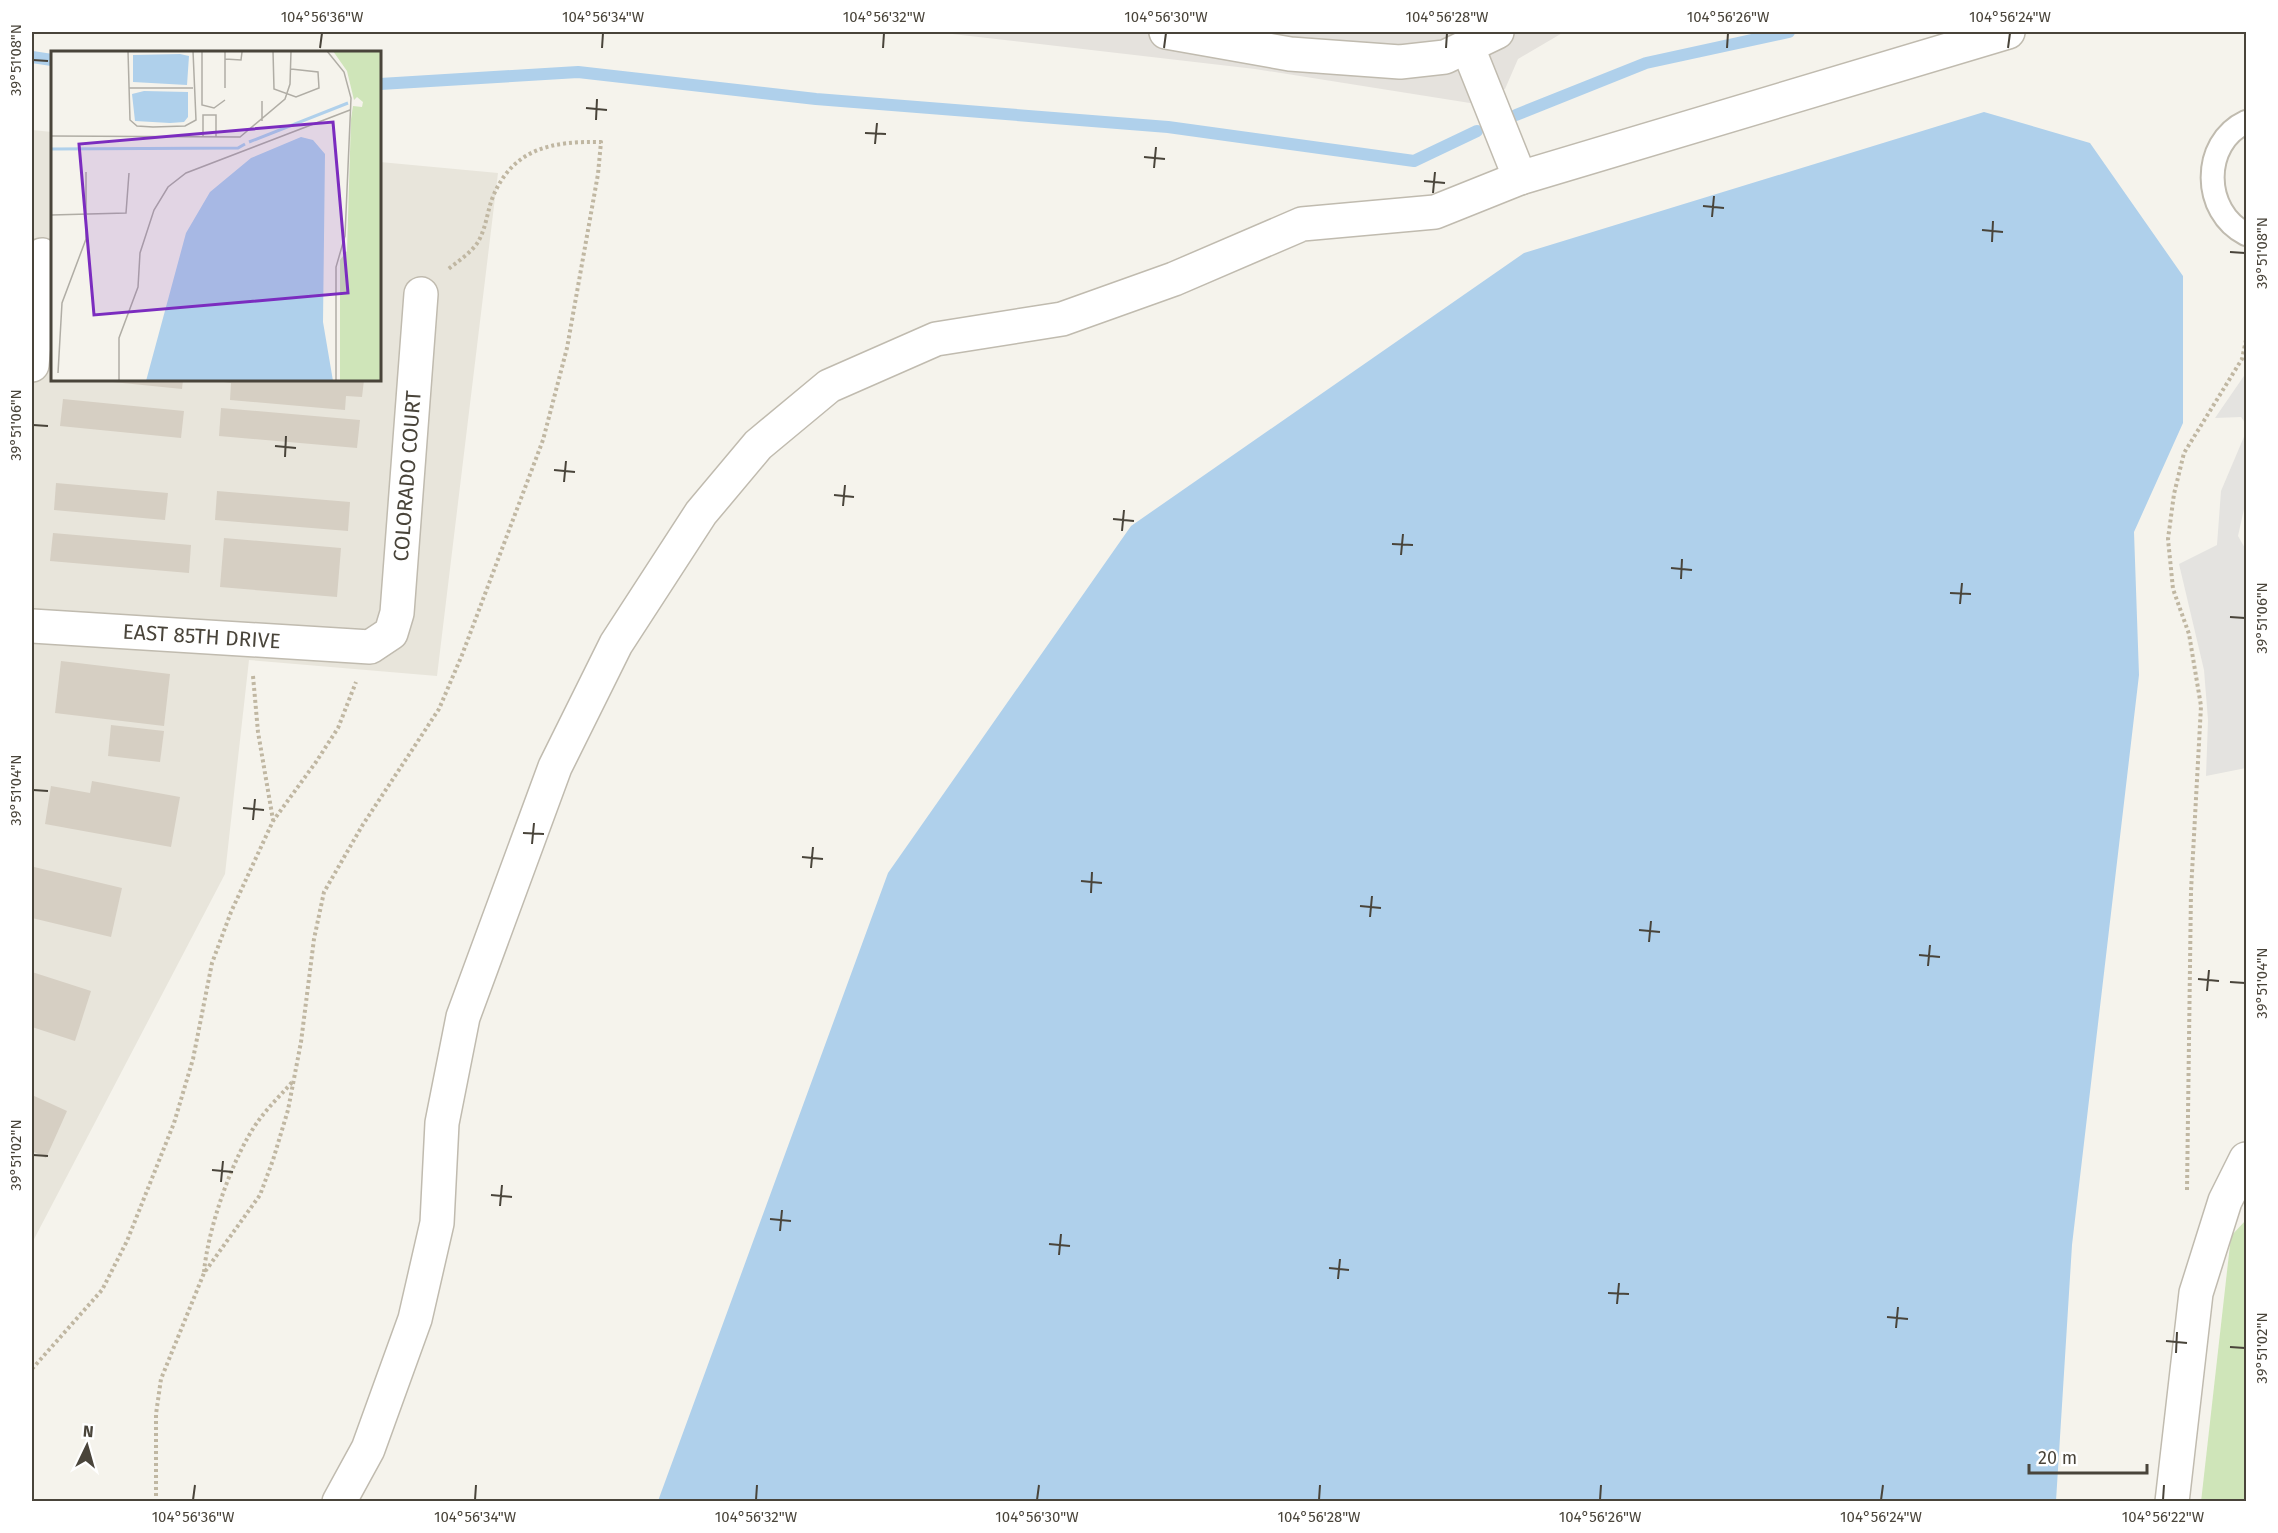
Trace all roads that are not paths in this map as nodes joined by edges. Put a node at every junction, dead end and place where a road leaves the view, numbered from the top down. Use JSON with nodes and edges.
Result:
{"nodes":[{"id":1,"x":1166,"y":32,"type":"edge"},
{"id":2,"x":1497,"y":32,"type":"edge"},
{"id":3,"x":2008,"y":32,"type":"edge"},
{"id":4,"x":1227,"y":37,"type":"edge"},
{"id":5,"x":1468,"y":48,"type":"junction"},
{"id":6,"x":2247,"y":122,"type":"edge"},
{"id":7,"x":1520,"y":178,"type":"junction"},
{"id":8,"x":2247,"y":234,"type":"edge"},
{"id":9,"x":42,"y":255,"type":"dead end"},
{"id":10,"x":421,"y":294,"type":"road end"},
{"id":11,"x":32,"y":365,"type":"edge"},
{"id":12,"x":32,"y":626,"type":"edge"},
{"id":13,"x":367,"y":646,"type":"joint"},
{"id":14,"x":2247,"y":1159,"type":"edge"},
{"id":15,"x":339,"y":1502,"type":"edge"},
{"id":16,"x":2172,"y":1502,"type":"edge"}],
"edges":[{"from":1,"to":4,"type":"street"},
{"from":2,"to":5,"type":"street"},
{"from":3,"to":7,"type":"street"},
{"from":4,"to":5,"type":"street"},
{"from":5,"to":7,"type":"street"},
{"from":6,"to":8,"type":"lane"},
{"from":7,"to":15,"type":"street"},
{"from":9,"to":11,"type":"street"},
{"from":10,"to":13,"type":"street","name":"COLORADO COURT"},
{"from":12,"to":13,"type":"street","name":"EAST 85TH DRIVE"},
{"from":14,"to":16,"type":"street"}]}
